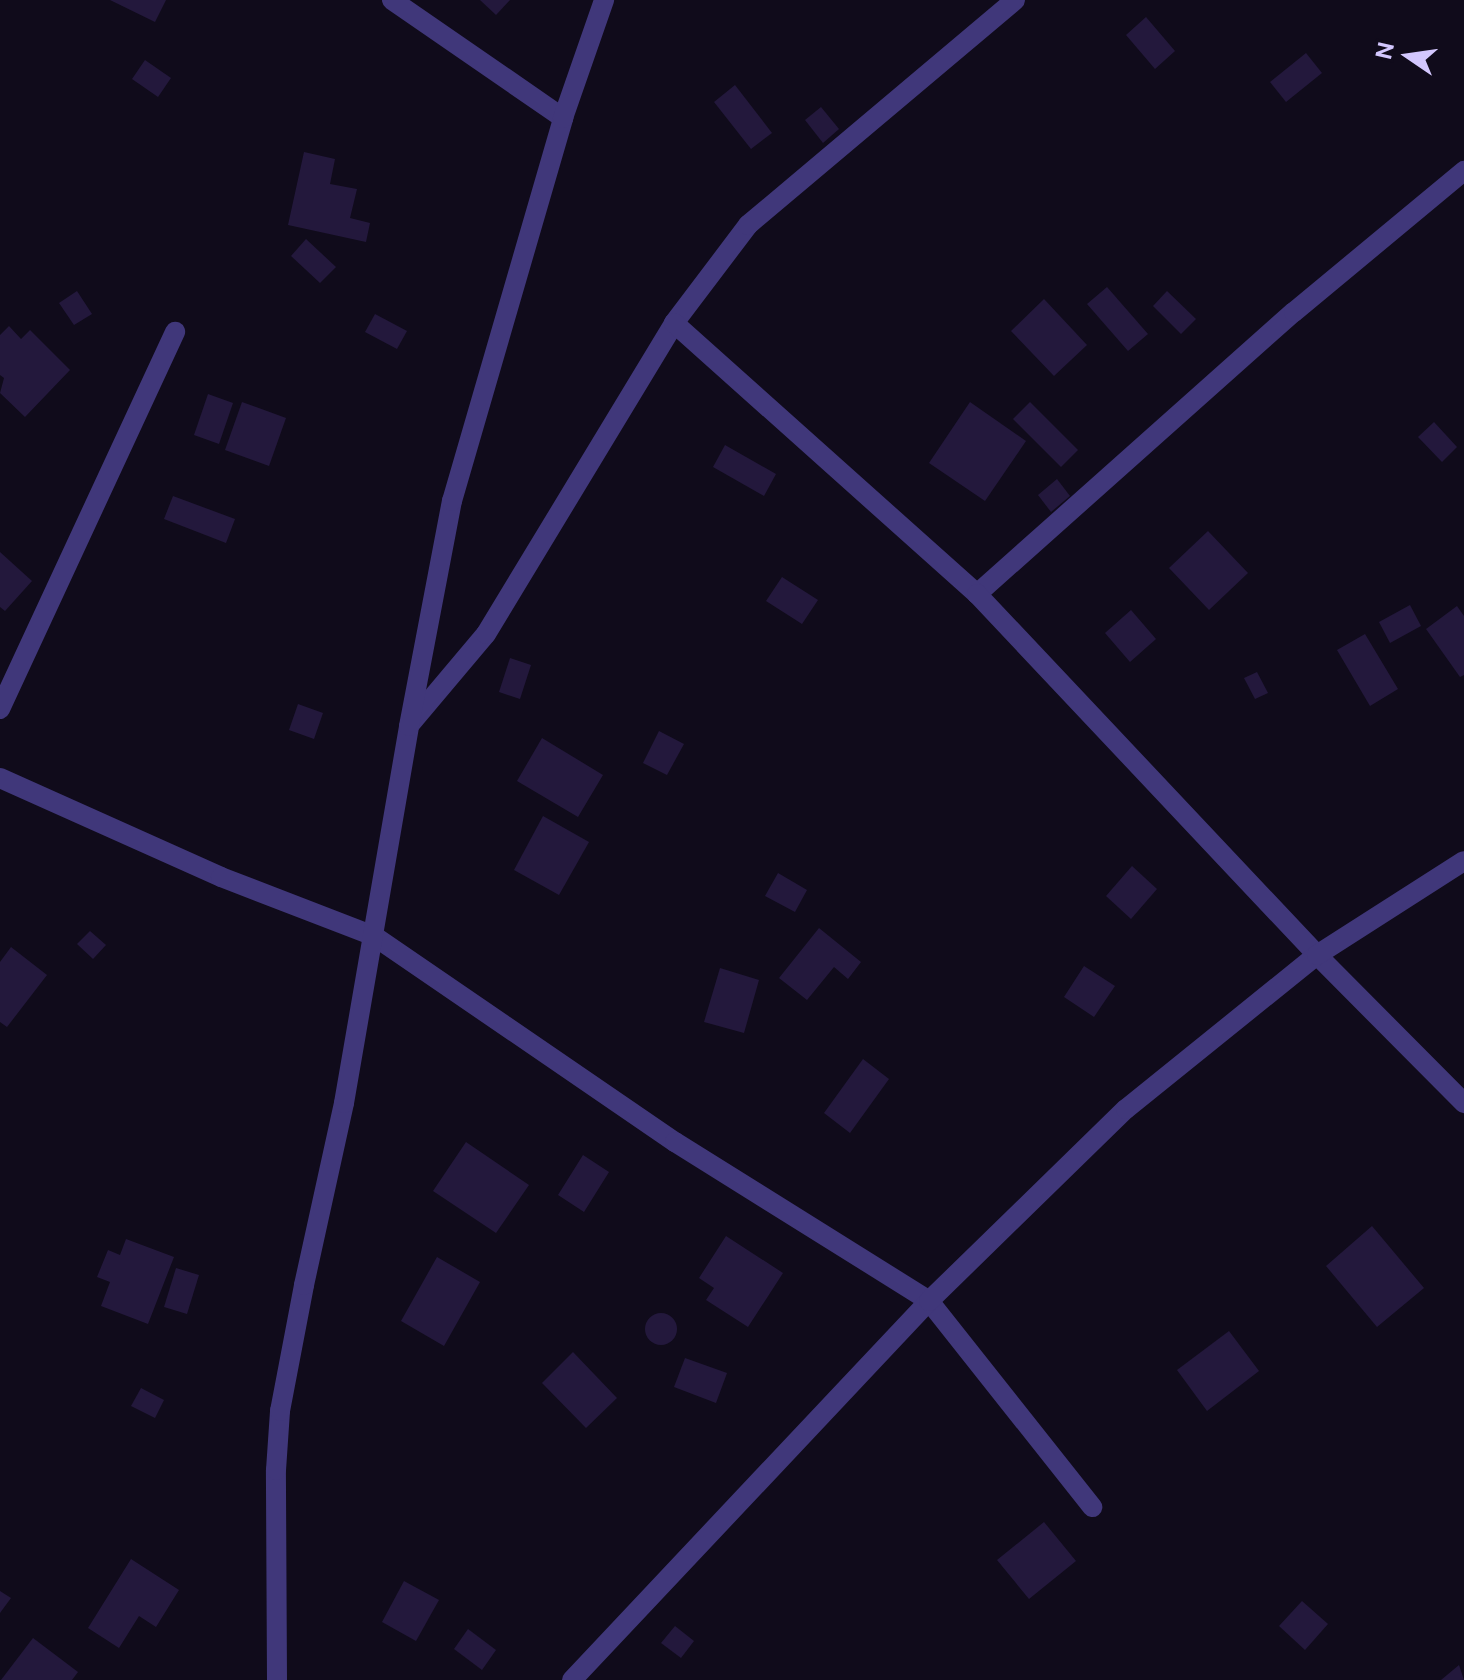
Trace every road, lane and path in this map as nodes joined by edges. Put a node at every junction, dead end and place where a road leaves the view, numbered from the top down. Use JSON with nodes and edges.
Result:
{"nodes":[{"id":1,"x":392,"y":0,"type":"edge"},
{"id":2,"x":604,"y":0,"type":"edge"},
{"id":3,"x":1015,"y":0,"type":"edge"},
{"id":4,"x":563,"y":118,"type":"junction"},
{"id":5,"x":1464,"y":171,"type":"edge"},
{"id":6,"x":674,"y":323,"type":"junction"},
{"id":7,"x":175,"y":332,"type":"dead end"},
{"id":8,"x":977,"y":594,"type":"junction"},
{"id":9,"x":0,"y":709,"type":"edge"},
{"id":10,"x":409,"y":726,"type":"junction"},
{"id":11,"x":0,"y":778,"type":"edge"},
{"id":12,"x":1464,"y":861,"type":"edge"},
{"id":13,"x":374,"y":936,"type":"junction"},
{"id":14,"x":1317,"y":955,"type":"junction"},
{"id":15,"x":1464,"y":1103,"type":"edge"},
{"id":16,"x":929,"y":1301,"type":"junction"},
{"id":17,"x":1092,"y":1507,"type":"dead end"},
{"id":18,"x":277,"y":1680,"type":"edge"},
{"id":19,"x":572,"y":1680,"type":"edge"}],
"edges":[{"from":1,"to":4,"type":"street"},
{"from":2,"to":4,"type":"street"},
{"from":3,"to":6,"type":"street"},
{"from":4,"to":10,"type":"street"},
{"from":5,"to":8,"type":"street"},
{"from":6,"to":8,"type":"street"},
{"from":6,"to":10,"type":"street"},
{"from":7,"to":9,"type":"street"},
{"from":8,"to":14,"type":"street"},
{"from":10,"to":13,"type":"street"},
{"from":11,"to":13,"type":"street"},
{"from":12,"to":14,"type":"street"},
{"from":13,"to":16,"type":"street"},
{"from":13,"to":18,"type":"street"},
{"from":14,"to":15,"type":"street"},
{"from":14,"to":16,"type":"street"},
{"from":16,"to":17,"type":"street"},
{"from":16,"to":19,"type":"street"}]}
